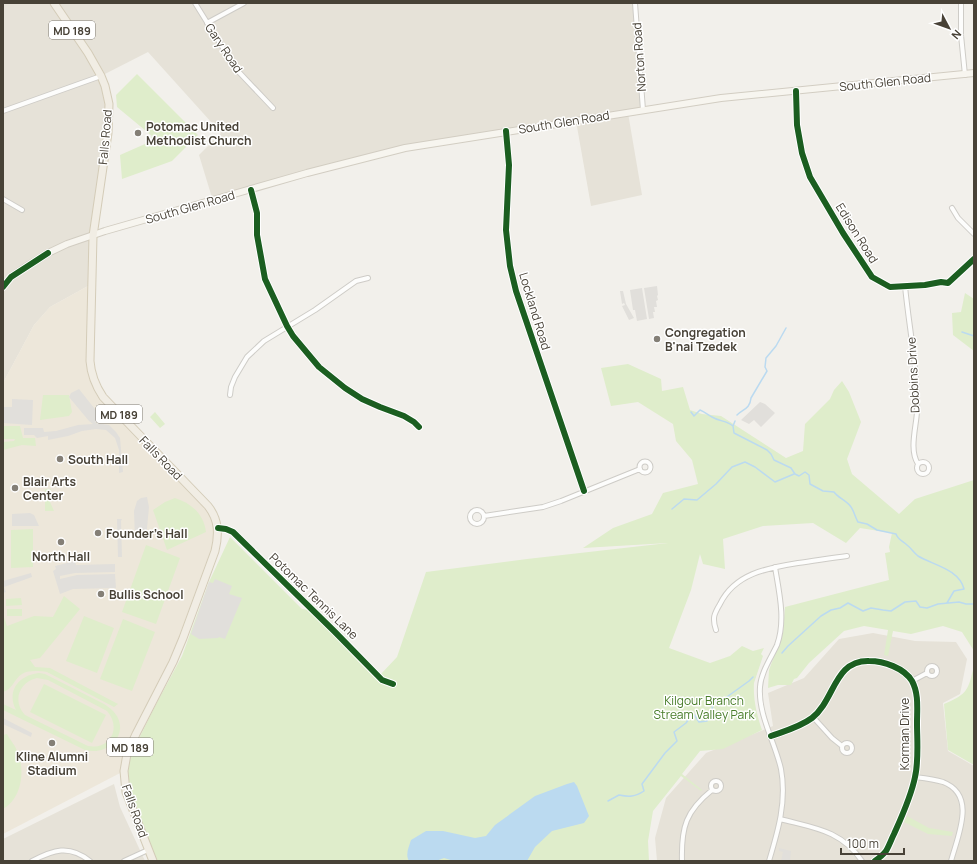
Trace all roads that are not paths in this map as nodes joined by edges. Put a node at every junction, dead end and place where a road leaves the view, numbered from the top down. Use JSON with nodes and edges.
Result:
{"nodes":[{"id":1,"x":54,"y":3,"type":"edge"},
{"id":2,"x":195,"y":3,"type":"edge"},
{"id":3,"x":244,"y":3,"type":"edge"},
{"id":4,"x":635,"y":3,"type":"edge"},
{"id":5,"x":961,"y":3,"type":"edge"},
{"id":6,"x":208,"y":23,"type":"junction"},
{"id":7,"x":974,"y":73,"type":"edge"},
{"id":8,"x":965,"y":74,"type":"junction"},
{"id":9,"x":101,"y":76,"type":"junction"},
{"id":10,"x":796,"y":91,"type":"junction"},
{"id":11,"x":273,"y":108,"type":"dead end"},
{"id":12,"x":643,"y":110,"type":"junction"},
{"id":13,"x":3,"y":111,"type":"edge"},
{"id":14,"x":506,"y":131,"type":"junction"},
{"id":15,"x":251,"y":190,"type":"junction"},
{"id":16,"x":3,"y":199,"type":"edge"},
{"id":17,"x":952,"y":208,"type":"dead end"},
{"id":18,"x":22,"y":210,"type":"dead end"},
{"id":19,"x":974,"y":234,"type":"edge"},
{"id":20,"x":93,"y":236,"type":"junction"},
{"id":21,"x":974,"y":259,"type":"edge"},
{"id":22,"x":368,"y":278,"type":"dead end"},
{"id":23,"x":905,"y":286,"type":"junction"},
{"id":24,"x":3,"y":287,"type":"edge"},
{"id":25,"x":287,"y":326,"type":"junction"},
{"id":26,"x":230,"y":395,"type":"dead end"},
{"id":27,"x":419,"y":427,"type":"dead end"},
{"id":28,"x":918,"y":464,"type":"dead end"},
{"id":29,"x":640,"y":469,"type":"dead end"},
{"id":30,"x":584,"y":491,"type":"junction"},
{"id":31,"x":484,"y":516,"type":"dead end"},
{"id":32,"x":218,"y":528,"type":"junction"},
{"id":33,"x":847,"y":556,"type":"dead end"},
{"id":34,"x":775,"y":567,"type":"junction"},
{"id":35,"x":716,"y":630,"type":"dead end"},
{"id":36,"x":927,"y":673,"type":"dead end"},
{"id":37,"x":912,"y":682,"type":"junction"},
{"id":38,"x":393,"y":684,"type":"dead end"},
{"id":39,"x":813,"y":717,"type":"junction"},
{"id":40,"x":771,"y":736,"type":"junction"},
{"id":41,"x":842,"y":746,"type":"dead end"},
{"id":42,"x":915,"y":777,"type":"junction"},
{"id":43,"x":712,"y":790,"type":"dead end"},
{"id":44,"x":780,"y":819,"type":"junction"},
{"id":45,"x":148,"y":850,"type":"junction"},
{"id":46,"x":32,"y":861,"type":"edge"},
{"id":47,"x":90,"y":861,"type":"edge"},
{"id":48,"x":124,"y":861,"type":"edge"},
{"id":49,"x":152,"y":861,"type":"edge"},
{"id":50,"x":682,"y":861,"type":"edge"},
{"id":51,"x":770,"y":861,"type":"edge"},
{"id":52,"x":862,"y":861,"type":"edge"},
{"id":53,"x":875,"y":861,"type":"edge"},
{"id":54,"x":951,"y":861,"type":"edge"}],
"edges":[{"from":1,"to":9,"type":"main road","name":"Falls Road","number":"MD 189"},
{"from":2,"to":6,"type":"street","name":"Gary Road"},
{"from":3,"to":6,"type":"street"},
{"from":4,"to":12,"type":"street","name":"Norton Road"},
{"from":5,"to":8,"type":"street"},
{"from":6,"to":11,"type":"street","name":"Gary Road"},
{"from":7,"to":8,"type":"main road","name":"South Glen Road"},
{"from":8,"to":10,"type":"main road","name":"South Glen Road"},
{"from":9,"to":13,"type":"street"},
{"from":9,"to":20,"type":"main road","name":"Falls Road","number":"MD 189"},
{"from":10,"to":12,"type":"main road","name":"South Glen Road"},
{"from":10,"to":23,"type":"street","name":"Edison Road"},
{"from":12,"to":14,"type":"main road","name":"South Glen Road"},
{"from":14,"to":15,"type":"main road","name":"South Glen Road"},
{"from":14,"to":30,"type":"street","name":"Lockland Road"},
{"from":15,"to":20,"type":"main road","name":"South Glen Road"},
{"from":15,"to":25,"type":"street"},
{"from":16,"to":18,"type":"street"},
{"from":17,"to":19,"type":"street"},
{"from":20,"to":24,"type":"main road","name":"South Glen Road"},
{"from":20,"to":32,"type":"main road","name":"Falls Road","number":"MD 189"},
{"from":21,"to":23,"type":"street","name":"Edison Road"},
{"from":22,"to":25,"type":"street"},
{"from":23,"to":28,"type":"street","name":"Dobbins Drive"},
{"from":25,"to":26,"type":"street"},
{"from":25,"to":27,"type":"street"},
{"from":29,"to":30,"type":"street"},
{"from":30,"to":31,"type":"street"},
{"from":32,"to":38,"type":"street","name":"Potomac Tennis Lane"},
{"from":32,"to":45,"type":"main road","name":"Falls Road","number":"MD 189"},
{"from":33,"to":34,"type":"street"},
{"from":34,"to":35,"type":"street"},
{"from":34,"to":40,"type":"street"},
{"from":36,"to":37,"type":"street"},
{"from":37,"to":39,"type":"street","name":"Korman Drive"},
{"from":37,"to":42,"type":"street","name":"Korman Drive"},
{"from":39,"to":40,"type":"street","name":"Korman Drive"},
{"from":39,"to":41,"type":"street"},
{"from":40,"to":44,"type":"street"},
{"from":42,"to":53,"type":"street","name":"Korman Drive"},
{"from":42,"to":54,"type":"street"},
{"from":43,"to":50,"type":"street"},
{"from":44,"to":51,"type":"street"},
{"from":44,"to":52,"type":"street"},
{"from":45,"to":48,"type":"street"},
{"from":45,"to":49,"type":"main road","name":"Falls Road","number":"MD 189"},
{"from":46,"to":47,"type":"street"}]}
